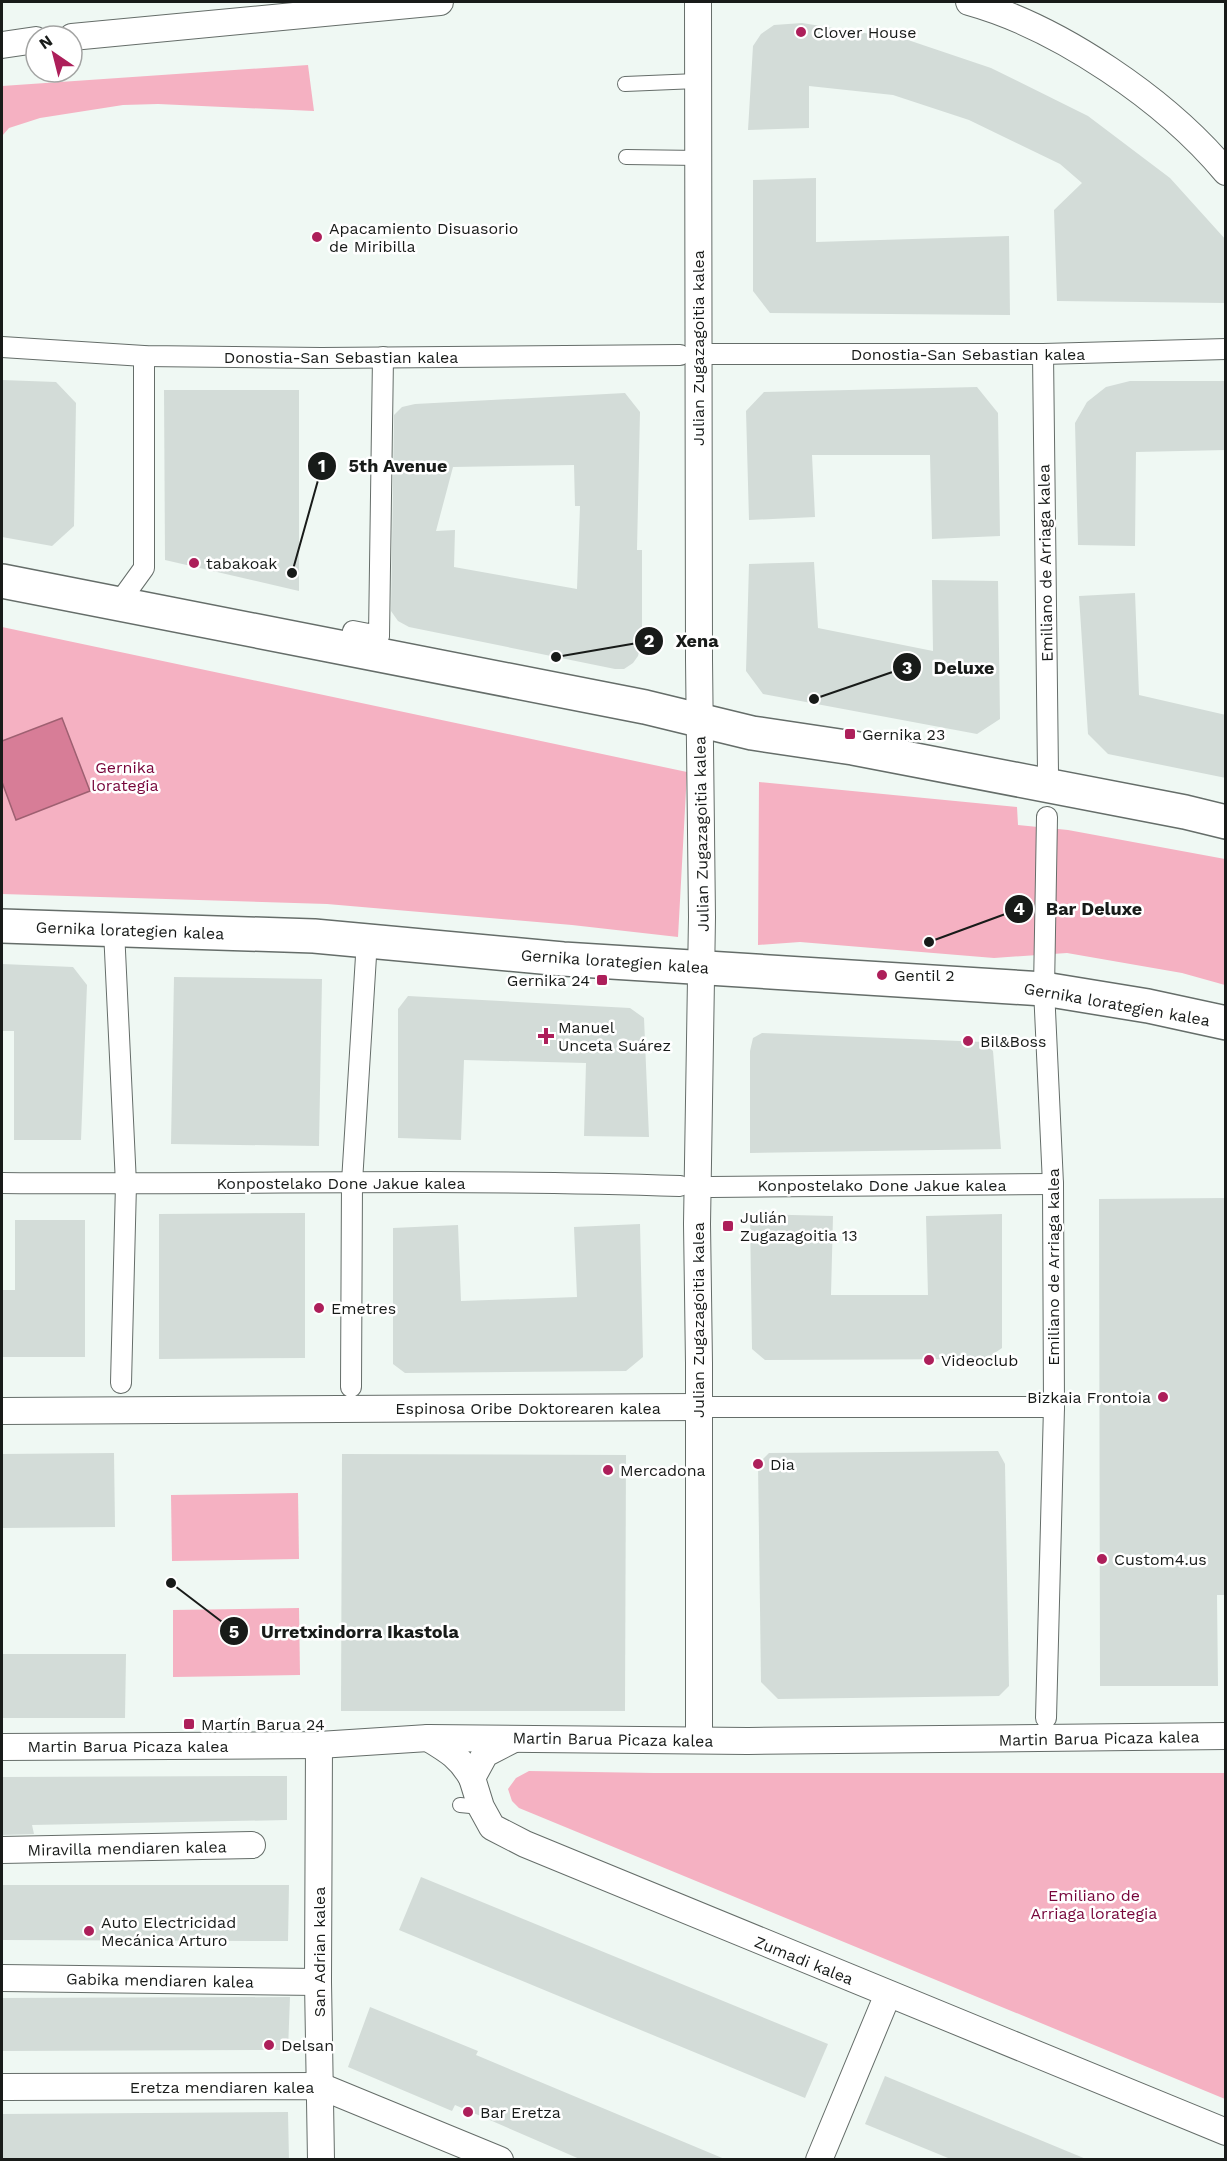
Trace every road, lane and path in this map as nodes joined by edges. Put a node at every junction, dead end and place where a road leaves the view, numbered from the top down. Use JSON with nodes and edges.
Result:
{"nodes":[{"id":1,"x":440,"y":2,"type":"edge"},
{"id":2,"x":698,"y":2,"type":"edge"},
{"id":3,"x":969,"y":2,"type":"edge"},
{"id":4,"x":84,"y":36,"type":"edge"},
{"id":5,"x":24,"y":42,"type":"edge"},
{"id":6,"x":2,"y":45,"type":"edge"},
{"id":7,"x":697,"y":81,"type":"junction"},
{"id":8,"x":625,"y":84,"type":"dead end"},
{"id":9,"x":626,"y":157,"type":"dead end"},
{"id":10,"x":699,"y":158,"type":"junction"},
{"id":11,"x":1226,"y":172,"type":"edge"},
{"id":12,"x":2,"y":347,"type":"edge"},
{"id":13,"x":1226,"y":349,"type":"edge"},
{"id":14,"x":710,"y":354,"type":"dead end"},
{"id":15,"x":1043,"y":354,"type":"junction"},
{"id":16,"x":680,"y":355,"type":"dead end"},
{"id":17,"x":144,"y":356,"type":"junction"},
{"id":18,"x":383,"y":357,"type":"junction"},
{"id":19,"x":2,"y":581,"type":"edge"},
{"id":20,"x":118,"y":604,"type":"junction"},
{"id":21,"x":349,"y":651,"type":"junction"},
{"id":22,"x":700,"y":721,"type":"junction"},
{"id":23,"x":1048,"y":772,"type":"dead end"},
{"id":24,"x":1047,"y":817,"type":"dead end"},
{"id":25,"x":1226,"y":822,"type":"edge"},
{"id":26,"x":2,"y":926,"type":"edge"},
{"id":27,"x":114,"y":930,"type":"junction"},
{"id":28,"x":367,"y":940,"type":"junction"},
{"id":29,"x":702,"y":967,"type":"junction"},
{"id":30,"x":1044,"y":989,"type":"junction"},
{"id":31,"x":1226,"y":1023,"type":"edge"},
{"id":32,"x":352,"y":1182,"type":"junction"},
{"id":33,"x":2,"y":1183,"type":"edge"},
{"id":34,"x":126,"y":1184,"type":"junction"},
{"id":35,"x":1053,"y":1184,"type":"junction"},
{"id":36,"x":681,"y":1186,"type":"dead end"},
{"id":37,"x":711,"y":1187,"type":"dead end"},
{"id":38,"x":121,"y":1383,"type":"dead end"},
{"id":39,"x":351,"y":1387,"type":"dead end"},
{"id":40,"x":699,"y":1407,"type":"junction"},
{"id":41,"x":1054,"y":1407,"type":"junction"},
{"id":42,"x":2,"y":1411,"type":"edge"},
{"id":43,"x":1046,"y":1718,"type":"dead end"},
{"id":44,"x":1226,"y":1736,"type":"edge"},
{"id":45,"x":428,"y":1738,"type":"junction"},
{"id":46,"x":517,"y":1738,"type":"junction"},
{"id":47,"x":699,"y":1739,"type":"junction"},
{"id":48,"x":319,"y":1745,"type":"junction"},
{"id":49,"x":2,"y":1747,"type":"edge"},
{"id":50,"x":472,"y":1778,"type":"junction"},
{"id":51,"x":252,"y":1845,"type":"dead end"},
{"id":52,"x":2,"y":1850,"type":"edge"},
{"id":53,"x":2,"y":1978,"type":"edge"},
{"id":54,"x":318,"y":1982,"type":"junction"},
{"id":55,"x":888,"y":1994,"type":"junction"},
{"id":56,"x":320,"y":2086,"type":"junction"},
{"id":57,"x":2,"y":2087,"type":"edge"},
{"id":58,"x":1226,"y":2132,"type":"edge"},
{"id":59,"x":321,"y":2160,"type":"edge"},
{"id":60,"x":500,"y":2160,"type":"edge"},
{"id":61,"x":819,"y":2160,"type":"edge"}],
"edges":[{"from":1,"to":4,"type":"street"},
{"from":2,"to":7,"type":"street","name":"Julian Zugazagoitia kalea"},
{"from":3,"to":11,"type":"street"},
{"from":5,"to":6,"type":"street"},
{"from":7,"to":8,"type":"lane"},
{"from":7,"to":10,"type":"street","name":"Julian Zugazagoitia kalea"},
{"from":9,"to":10,"type":"lane"},
{"from":10,"to":22,"type":"street","name":"Julian Zugazagoitia kalea"},
{"from":12,"to":17,"type":"street","name":"Donostia-San Sebastian kalea"},
{"from":13,"to":15,"type":"street","name":"Donostia-San Sebastian kalea"},
{"from":14,"to":15,"type":"street","name":"Donostia-San Sebastian kalea"},
{"from":15,"to":23,"type":"street","name":"Emiliano de Arriaga kalea"},
{"from":16,"to":18,"type":"street","name":"Donostia-San Sebastian kalea"},
{"from":17,"to":18,"type":"street","name":"Donostia-San Sebastian kalea"},
{"from":17,"to":20,"type":"street"},
{"from":18,"to":21,"type":"street"},
{"from":19,"to":20,"type":"main road"},
{"from":20,"to":21,"type":"main road"},
{"from":21,"to":22,"type":"main road"},
{"from":22,"to":25,"type":"main road"},
{"from":22,"to":29,"type":"street","name":"Julian Zugazagoitia kalea"},
{"from":24,"to":30,"type":"street","name":"Emiliano de Arriaga kalea"},
{"from":26,"to":27,"type":"main road","name":"Gernika lorategien kalea"},
{"from":27,"to":28,"type":"main road","name":"Gernika lorategien kalea"},
{"from":27,"to":34,"type":"street"},
{"from":28,"to":29,"type":"main road","name":"Gernika lorategien kalea"},
{"from":28,"to":32,"type":"street"},
{"from":29,"to":30,"type":"main road","name":"Gernika lorategien kalea"},
{"from":29,"to":40,"type":"street","name":"Julian Zugazagoitia kalea"},
{"from":30,"to":31,"type":"main road","name":"Gernika lorategien kalea"},
{"from":30,"to":35,"type":"street","name":"Emiliano de Arriaga kalea"},
{"from":32,"to":34,"type":"street","name":"Konpostelako Done Jakue kalea"},
{"from":32,"to":36,"type":"street","name":"Konpostelako Done Jakue kalea"},
{"from":32,"to":39,"type":"street"},
{"from":33,"to":34,"type":"street","name":"Konpostelako Done Jakue kalea"},
{"from":34,"to":38,"type":"street"},
{"from":35,"to":37,"type":"street","name":"Konpostelako Done Jakue kalea"},
{"from":35,"to":41,"type":"street","name":"Emiliano de Arriaga kalea"},
{"from":40,"to":41,"type":"street","name":"Espinosa Oribe Doktorearen kalea"},
{"from":40,"to":42,"type":"street","name":"Espinosa Oribe Doktorearen kalea"},
{"from":40,"to":47,"type":"street","name":"Julian Zugazagoitia kalea"},
{"from":41,"to":43,"type":"street","name":"Emiliano de Arriaga kalea"},
{"from":44,"to":47,"type":"street","name":"Martin Barua Picaza kalea"},
{"from":45,"to":46,"type":"street","name":"Martin Barua Picaza kalea"},
{"from":45,"to":48,"type":"street","name":"Martin Barua Picaza kalea"},
{"from":45,"to":50,"type":"street"},
{"from":46,"to":47,"type":"street","name":"Martin Barua Picaza kalea"},
{"from":46,"to":50,"type":"street"},
{"from":48,"to":49,"type":"street","name":"Martin Barua Picaza kalea"},
{"from":48,"to":54,"type":"street","name":"San Adrian kalea"},
{"from":50,"to":55,"type":"street","name":"Zumadi kalea"},
{"from":51,"to":52,"type":"street","name":"Miravilla mendiaren kalea"},
{"from":53,"to":54,"type":"street","name":"Gabika mendiaren kalea"},
{"from":54,"to":56,"type":"street","name":"San Adrian kalea"},
{"from":55,"to":58,"type":"street","name":"Zumadi kalea"},
{"from":55,"to":61,"type":"street"},
{"from":56,"to":57,"type":"street","name":"Eretza mendiaren kalea"},
{"from":56,"to":59,"type":"street","name":"San Adrian kalea"},
{"from":56,"to":60,"type":"street","name":"Eretza mendiaren kalea"}]}
